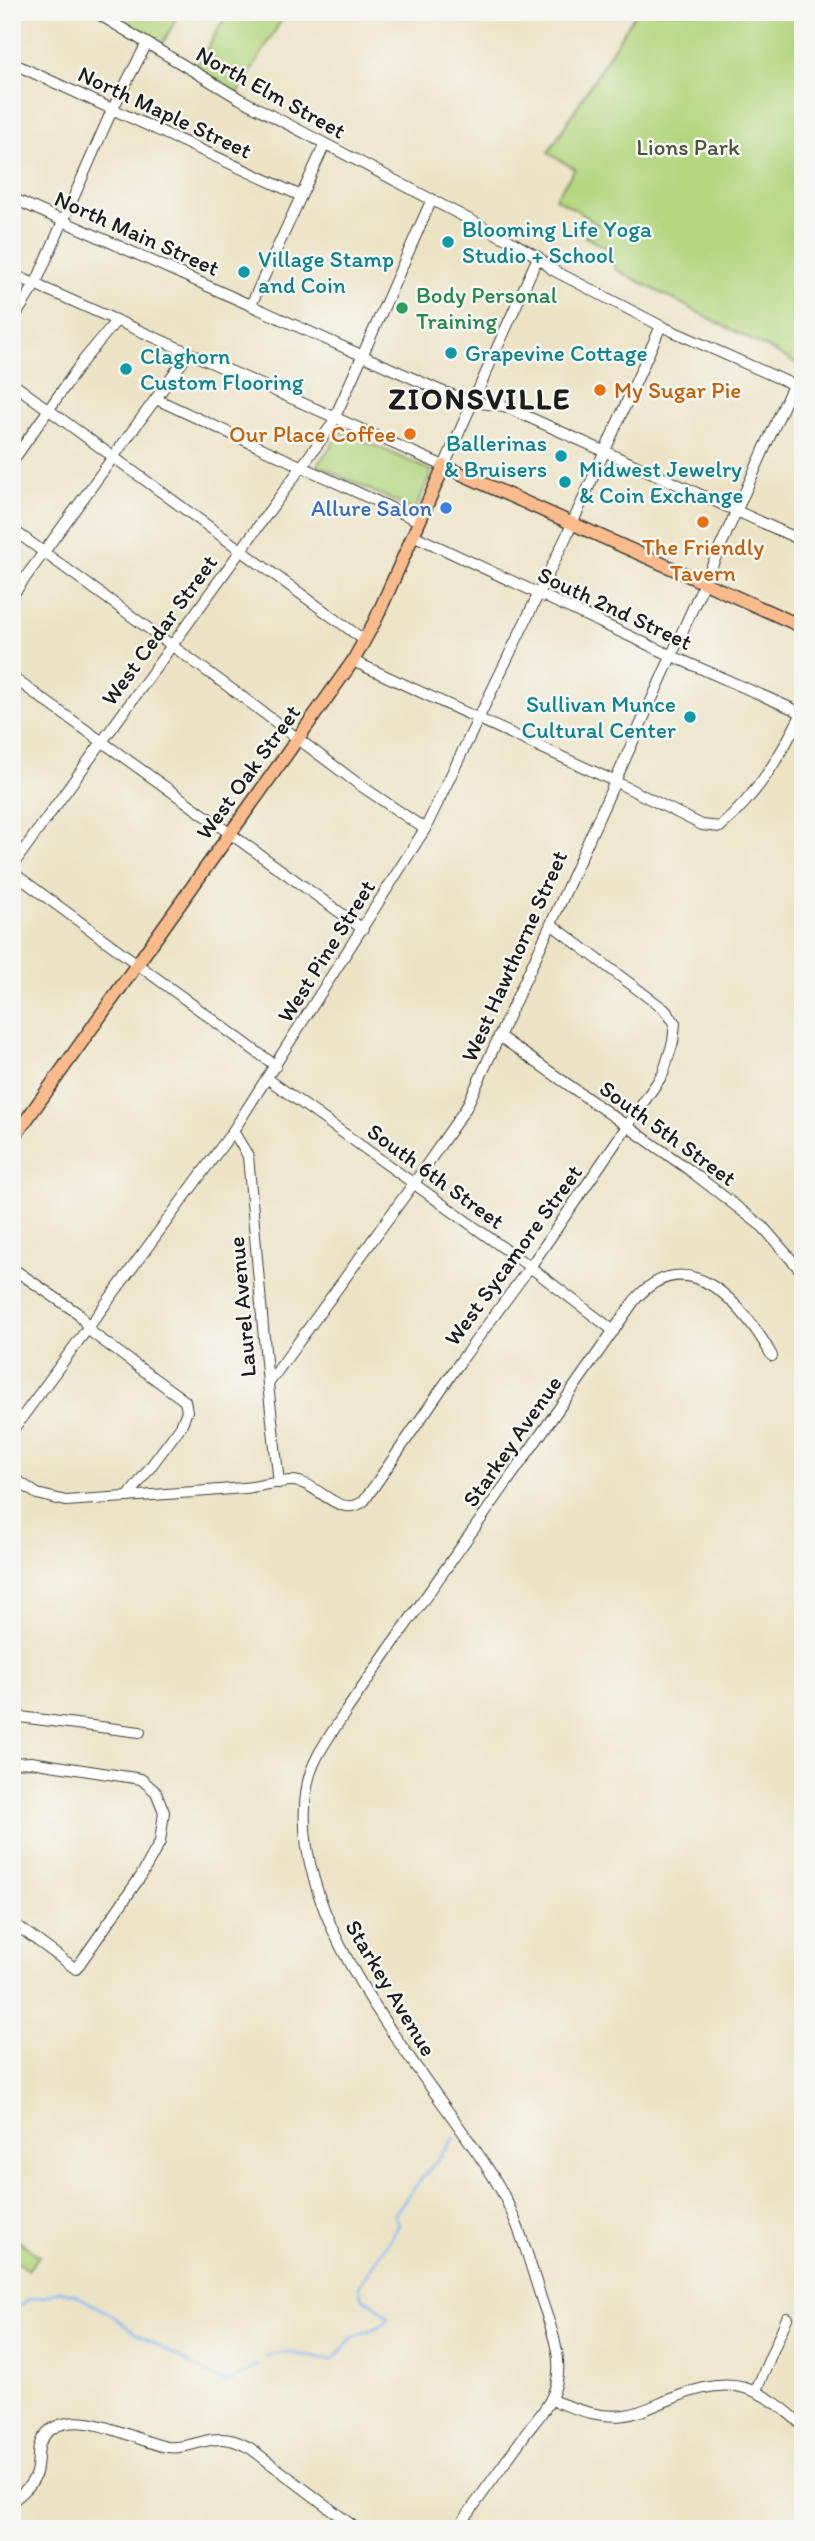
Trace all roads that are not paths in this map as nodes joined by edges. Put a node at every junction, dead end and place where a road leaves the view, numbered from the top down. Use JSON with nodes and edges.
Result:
{"nodes":[{"id":1,"x":95,"y":12,"type":"edge"},
{"id":2,"x":146,"y":45,"type":"junction"},
{"id":3,"x":12,"y":63,"type":"edge"},
{"id":4,"x":112,"y":110,"type":"junction"},
{"id":5,"x":325,"y":144,"type":"junction"},
{"id":6,"x":301,"y":196,"type":"junction"},
{"id":7,"x":12,"y":198,"type":"edge"},
{"id":8,"x":432,"y":199,"type":"junction"},
{"id":9,"x":63,"y":221,"type":"junction"},
{"id":10,"x":538,"y":257,"type":"junction"},
{"id":11,"x":12,"y":274,"type":"edge"},
{"id":12,"x":35,"y":285,"type":"junction"},
{"id":13,"x":251,"y":305,"type":"junction"},
{"id":14,"x":12,"y":321,"type":"edge"},
{"id":15,"x":116,"y":321,"type":"junction"},
{"id":16,"x":661,"y":326,"type":"junction"},
{"id":17,"x":189,"y":353,"type":"junction"},
{"id":18,"x":361,"y":356,"type":"junction"},
{"id":19,"x":12,"y":383,"type":"edge"},
{"id":20,"x":798,"y":387,"type":"edge"},
{"id":21,"x":156,"y":399,"type":"junction"},
{"id":22,"x":473,"y":402,"type":"junction"},
{"id":23,"x":50,"y":411,"type":"junction"},
{"id":24,"x":335,"y":417,"type":"junction"},
{"id":25,"x":604,"y":451,"type":"junction"},
{"id":26,"x":112,"y":456,"type":"junction"},
{"id":27,"x":12,"y":463,"type":"edge"},
{"id":28,"x":302,"y":466,"type":"junction"},
{"id":29,"x":444,"y":466,"type":"junction"},
{"id":30,"x":736,"y":511,"type":"junction"},
{"id":31,"x":419,"y":520,"type":"junction"},
{"id":32,"x":572,"y":523,"type":"junction"},
{"id":33,"x":12,"y":529,"type":"edge"},
{"id":34,"x":413,"y":535,"type":"junction"},
{"id":35,"x":803,"y":541,"type":"edge"},
{"id":36,"x":240,"y":551,"type":"junction"},
{"id":37,"x":43,"y":552,"type":"junction"},
{"id":38,"x":704,"y":582,"type":"junction"},
{"id":39,"x":539,"y":593,"type":"junction"},
{"id":40,"x":12,"y":596,"type":"edge"},
{"id":41,"x":803,"y":627,"type":"edge"},
{"id":42,"x":364,"y":640,"type":"junction"},
{"id":43,"x":171,"y":646,"type":"junction"},
{"id":44,"x":670,"y":655,"type":"junction"},
{"id":45,"x":353,"y":662,"type":"junction"},
{"id":46,"x":12,"y":677,"type":"edge"},
{"id":47,"x":802,"y":712,"type":"edge"},
{"id":48,"x":480,"y":719,"type":"junction"},
{"id":49,"x":299,"y":738,"type":"junction"},
{"id":50,"x":101,"y":741,"type":"junction"},
{"id":51,"x":614,"y":780,"type":"junction"},
{"id":52,"x":425,"y":829,"type":"junction"},
{"id":53,"x":230,"y":833,"type":"junction"},
{"id":54,"x":12,"y":866,"type":"edge"},
{"id":55,"x":12,"y":872,"type":"edge"},
{"id":56,"x":551,"y":924,"type":"junction"},
{"id":57,"x":363,"y":929,"type":"junction"},
{"id":58,"x":138,"y":965,"type":"junction"},
{"id":59,"x":499,"y":1036,"type":"junction"},
{"id":60,"x":276,"y":1066,"type":"junction"},
{"id":61,"x":268,"y":1079,"type":"junction"},
{"id":62,"x":628,"y":1126,"type":"junction"},
{"id":63,"x":233,"y":1131,"type":"junction"},
{"id":64,"x":12,"y":1140,"type":"edge"},
{"id":65,"x":414,"y":1183,"type":"junction"},
{"id":66,"x":530,"y":1267,"type":"junction"},
{"id":67,"x":12,"y":1268,"type":"edge"},
{"id":68,"x":803,"y":1273,"type":"edge"},
{"id":69,"x":87,"y":1327,"type":"junction"},
{"id":70,"x":614,"y":1331,"type":"junction"},
{"id":71,"x":772,"y":1356,"type":"dead end"},
{"id":72,"x":268,"y":1384,"type":"junction"},
{"id":73,"x":12,"y":1431,"type":"edge"},
{"id":74,"x":12,"y":1477,"type":"edge"},
{"id":75,"x":279,"y":1483,"type":"junction"},
{"id":76,"x":128,"y":1497,"type":"junction"},
{"id":77,"x":12,"y":1716,"type":"edge"},
{"id":78,"x":140,"y":1732,"type":"dead end"},
{"id":79,"x":12,"y":1763,"type":"edge"},
{"id":80,"x":12,"y":1922,"type":"edge"},
{"id":81,"x":787,"y":2318,"type":"dead end"},
{"id":82,"x":756,"y":2390,"type":"junction"},
{"id":83,"x":551,"y":2400,"type":"junction"},
{"id":84,"x":803,"y":2426,"type":"edge"},
{"id":85,"x":12,"y":2502,"type":"edge"},
{"id":86,"x":357,"y":2529,"type":"edge"},
{"id":87,"x":457,"y":2529,"type":"edge"}],
"edges":[{"from":1,"to":2,"type":"street","name":"North Elm Street"},
{"from":2,"to":4,"type":"street"},
{"from":2,"to":5,"type":"street","name":"North Elm Street"},
{"from":3,"to":4,"type":"street","name":"North Maple Street"},
{"from":4,"to":6,"type":"street","name":"North Maple Street"},
{"from":4,"to":9,"type":"street"},
{"from":5,"to":6,"type":"street"},
{"from":5,"to":8,"type":"street","name":"North Elm Street"},
{"from":6,"to":13,"type":"street"},
{"from":7,"to":9,"type":"street","name":"North Main Street"},
{"from":8,"to":10,"type":"street","name":"North Elm Street"},
{"from":8,"to":18,"type":"street","name":"West Cedar Street"},
{"from":9,"to":12,"type":"street"},
{"from":9,"to":13,"type":"street","name":"North Main Street"},
{"from":10,"to":16,"type":"street","name":"North Elm Street"},
{"from":10,"to":22,"type":"street","name":"West Oak Street"},
{"from":11,"to":12,"type":"street"},
{"from":12,"to":14,"type":"street"},
{"from":12,"to":15,"type":"street"},
{"from":13,"to":18,"type":"street","name":"North Main Street"},
{"from":15,"to":17,"type":"street"},
{"from":15,"to":23,"type":"street"},
{"from":16,"to":20,"type":"street","name":"North Elm Street"},
{"from":16,"to":25,"type":"street","name":"West Pine Street"},
{"from":17,"to":21,"type":"street"},
{"from":17,"to":24,"type":"street"},
{"from":18,"to":22,"type":"street","name":"North Main Street"},
{"from":18,"to":24,"type":"street","name":"West Cedar Street"},
{"from":19,"to":23,"type":"street"},
{"from":20,"to":30,"type":"street","name":"West Hawthorne Street"},
{"from":21,"to":26,"type":"street"},
{"from":21,"to":28,"type":"street"},
{"from":22,"to":25,"type":"street","name":"North Main Street"},
{"from":22,"to":29,"type":"street","name":"West Oak Street"},
{"from":23,"to":26,"type":"street"},
{"from":23,"to":27,"type":"street"},
{"from":24,"to":28,"type":"street","name":"West Cedar Street"},
{"from":24,"to":29,"type":"street"},
{"from":25,"to":30,"type":"street","name":"North Main Street"},
{"from":25,"to":32,"type":"street","name":"West Pine Street"},
{"from":26,"to":36,"type":"street"},
{"from":26,"to":37,"type":"street"},
{"from":28,"to":31,"type":"street"},
{"from":28,"to":36,"type":"street","name":"West Cedar Street"},
{"from":29,"to":31,"type":"main road","name":"West Oak Street"},
{"from":29,"to":32,"type":"main road"},
{"from":30,"to":35,"type":"street","name":"North Main Street"},
{"from":30,"to":38,"type":"street","name":"West Hawthorne Street"},
{"from":31,"to":34,"type":"main road","name":"West Oak Street"},
{"from":32,"to":38,"type":"main road"},
{"from":32,"to":39,"type":"street","name":"West Pine Street"},
{"from":33,"to":37,"type":"street"},
{"from":34,"to":39,"type":"street","name":"South 2nd Street"},
{"from":34,"to":42,"type":"main road","name":"West Oak Street"},
{"from":36,"to":42,"type":"street"},
{"from":36,"to":43,"type":"street","name":"West Cedar Street"},
{"from":37,"to":40,"type":"street"},
{"from":37,"to":43,"type":"street"},
{"from":38,"to":41,"type":"main road"},
{"from":38,"to":44,"type":"street","name":"West Hawthorne Street"},
{"from":39,"to":44,"type":"street","name":"South 2nd Street"},
{"from":39,"to":48,"type":"street","name":"West Pine Street"},
{"from":42,"to":45,"type":"main road","name":"West Oak Street"},
{"from":43,"to":49,"type":"street"},
{"from":43,"to":50,"type":"street","name":"West Cedar Street"},
{"from":44,"to":47,"type":"street","name":"South 2nd Street"},
{"from":44,"to":51,"type":"street","name":"West Hawthorne Street"},
{"from":45,"to":48,"type":"street"},
{"from":45,"to":49,"type":"main road","name":"West Oak Street"},
{"from":46,"to":50,"type":"street"},
{"from":47,"to":51,"type":"street"},
{"from":48,"to":51,"type":"street"},
{"from":48,"to":52,"type":"street","name":"West Pine Street"},
{"from":49,"to":52,"type":"street"},
{"from":49,"to":53,"type":"main road","name":"West Oak Street"},
{"from":50,"to":53,"type":"street"},
{"from":50,"to":54,"type":"street","name":"West Cedar Street"},
{"from":51,"to":56,"type":"street","name":"West Hawthorne Street"},
{"from":52,"to":57,"type":"street","name":"West Pine Street"},
{"from":53,"to":57,"type":"street"},
{"from":53,"to":58,"type":"main road","name":"West Oak Street"},
{"from":55,"to":58,"type":"street"},
{"from":56,"to":59,"type":"street","name":"West Hawthorne Street"},
{"from":56,"to":62,"type":"street","name":"West Sycamore Street"},
{"from":57,"to":60,"type":"street","name":"West Pine Street"},
{"from":58,"to":60,"type":"street"},
{"from":58,"to":64,"type":"main road","name":"West Oak Street"},
{"from":59,"to":62,"type":"street","name":"South 5th Street"},
{"from":59,"to":65,"type":"street","name":"West Hawthorne Street"},
{"from":60,"to":61,"type":"street","name":"West Pine Street"},
{"from":61,"to":63,"type":"street","name":"West Pine Street"},
{"from":61,"to":65,"type":"street","name":"South 6th Street"},
{"from":62,"to":66,"type":"street","name":"West Sycamore Street"},
{"from":62,"to":68,"type":"street","name":"South 5th Street"},
{"from":63,"to":69,"type":"street","name":"West Pine Street"},
{"from":63,"to":72,"type":"street","name":"Laurel Avenue"},
{"from":65,"to":66,"type":"street","name":"South 6th Street"},
{"from":65,"to":72,"type":"street","name":"West Hawthorne Street"},
{"from":66,"to":70,"type":"street","name":"South 6th Street"},
{"from":66,"to":75,"type":"street","name":"West Sycamore Street"},
{"from":67,"to":69,"type":"street"},
{"from":69,"to":73,"type":"street","name":"West Pine Street"},
{"from":69,"to":76,"type":"street"},
{"from":70,"to":71,"type":"street","name":"Starkey Avenue"},
{"from":70,"to":83,"type":"street","name":"Starkey Avenue"},
{"from":72,"to":75,"type":"street","name":"Laurel Avenue"},
{"from":74,"to":76,"type":"street"},
{"from":75,"to":76,"type":"street"},
{"from":77,"to":78,"type":"street"},
{"from":79,"to":80,"type":"street"},
{"from":81,"to":82,"type":"street"},
{"from":82,"to":83,"type":"street"},
{"from":82,"to":84,"type":"street"},
{"from":83,"to":87,"type":"street","name":"Starkey Avenue"},
{"from":85,"to":86,"type":"street"}]}
